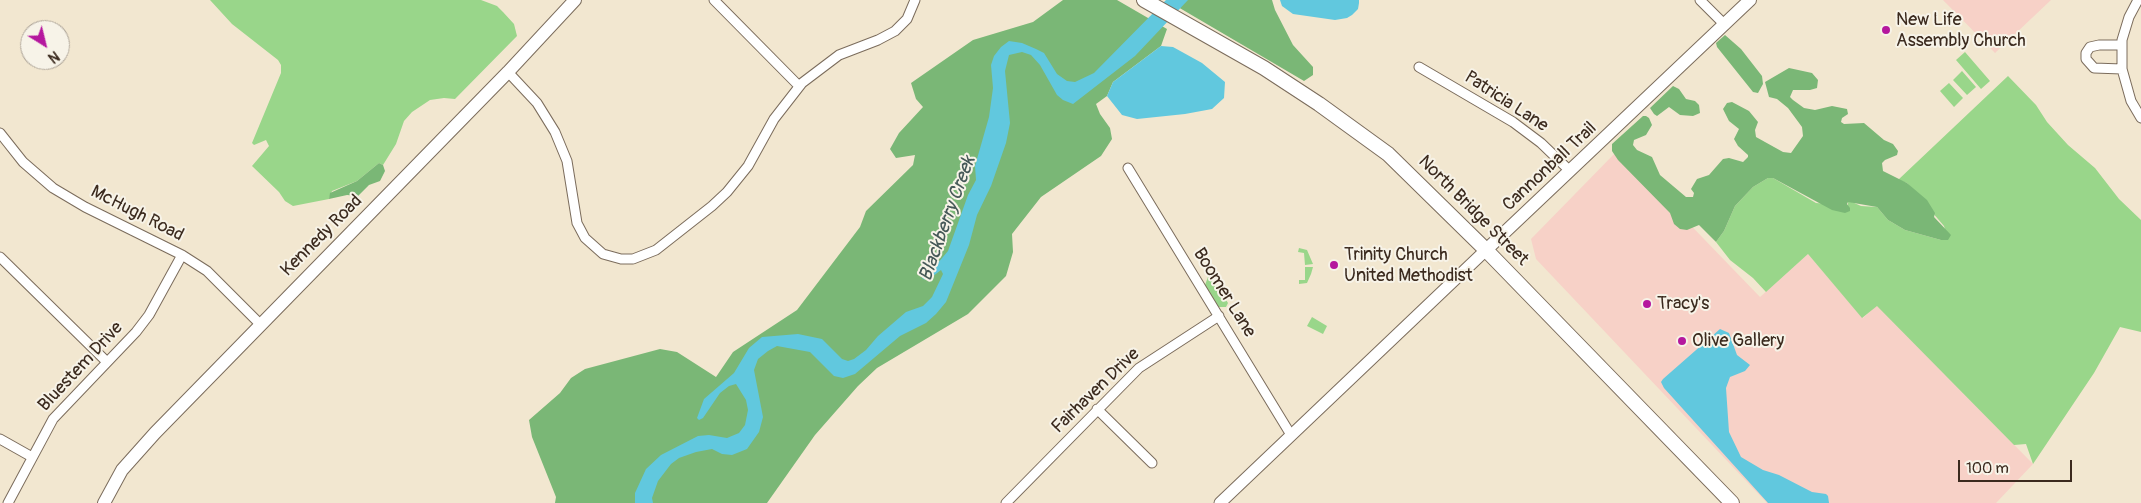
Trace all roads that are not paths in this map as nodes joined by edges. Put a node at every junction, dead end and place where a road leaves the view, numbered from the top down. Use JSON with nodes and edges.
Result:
{"nodes":[{"id":1,"x":575,"y":0,"type":"edge"},
{"id":2,"x":714,"y":0,"type":"edge"},
{"id":3,"x":915,"y":0,"type":"edge"},
{"id":4,"x":1144,"y":0,"type":"edge"},
{"id":5,"x":1700,"y":0,"type":"edge"},
{"id":6,"x":1750,"y":0,"type":"edge"},
{"id":7,"x":2138,"y":0,"type":"edge"},
{"id":8,"x":1725,"y":25,"type":"junction"},
{"id":9,"x":2121,"y":45,"type":"junction"},
{"id":10,"x":1419,"y":68,"type":"dead end"},
{"id":11,"x":2122,"y":69,"type":"junction"},
{"id":12,"x":508,"y":72,"type":"junction"},
{"id":13,"x":799,"y":86,"type":"junction"},
{"id":14,"x":2141,"y":118,"type":"edge"},
{"id":15,"x":0,"y":133,"type":"edge"},
{"id":16,"x":1128,"y":168,"type":"dead end"},
{"id":17,"x":1570,"y":171,"type":"junction"},
{"id":18,"x":1486,"y":250,"type":"junction"},
{"id":19,"x":182,"y":255,"type":"junction"},
{"id":20,"x":0,"y":257,"type":"edge"},
{"id":21,"x":1219,"y":316,"type":"junction"},
{"id":22,"x":260,"y":324,"type":"junction"},
{"id":23,"x":107,"y":362,"type":"junction"},
{"id":24,"x":1097,"y":409,"type":"junction"},
{"id":25,"x":1291,"y":435,"type":"junction"},
{"id":26,"x":0,"y":439,"type":"edge"},
{"id":27,"x":32,"y":457,"type":"junction"},
{"id":28,"x":1152,"y":463,"type":"dead end"},
{"id":29,"x":8,"y":503,"type":"edge"},
{"id":30,"x":104,"y":503,"type":"edge"},
{"id":31,"x":1006,"y":503,"type":"edge"},
{"id":32,"x":1220,"y":503,"type":"edge"},
{"id":33,"x":1732,"y":503,"type":"edge"}],
"edges":[{"from":1,"to":12,"type":"main road","name":"Kennedy Road"},
{"from":2,"to":13,"type":"street"},
{"from":3,"to":13,"type":"street"},
{"from":4,"to":18,"type":"highway","name":"North Bridge Street"},
{"from":5,"to":8,"type":"street"},
{"from":6,"to":8,"type":"main road","name":"Cannonball Trail"},
{"from":7,"to":9,"type":"street"},
{"from":8,"to":17,"type":"main road","name":"Cannonball Trail"},
{"from":9,"to":11,"type":"street"},
{"from":9,"to":11,"type":"street"},
{"from":10,"to":17,"type":"street","name":"Patricia Lane"},
{"from":11,"to":14,"type":"street"},
{"from":12,"to":13,"type":"street"},
{"from":12,"to":22,"type":"main road","name":"Kennedy Road"},
{"from":15,"to":19,"type":"street","name":"McHugh Road"},
{"from":16,"to":21,"type":"street","name":"Boomer Lane"},
{"from":17,"to":18,"type":"main road","name":"Cannonball Trail"},
{"from":18,"to":25,"type":"street","name":"Cannonball Trail"},
{"from":18,"to":33,"type":"highway","name":"North Bridge Street"},
{"from":19,"to":22,"type":"street","name":"McHugh Road"},
{"from":19,"to":23,"type":"street","name":"Bluestem Drive"},
{"from":20,"to":23,"type":"street"},
{"from":21,"to":24,"type":"street","name":"Fairhaven Drive"},
{"from":21,"to":25,"type":"street","name":"Boomer Lane"},
{"from":22,"to":30,"type":"main road","name":"Kennedy Road"},
{"from":23,"to":27,"type":"street","name":"Bluestem Drive"},
{"from":24,"to":28,"type":"street"},
{"from":24,"to":31,"type":"street","name":"Fairhaven Drive"},
{"from":25,"to":32,"type":"street","name":"Cannonball Trail"},
{"from":26,"to":27,"type":"street"},
{"from":27,"to":29,"type":"street","name":"Bluestem Drive"}]}
